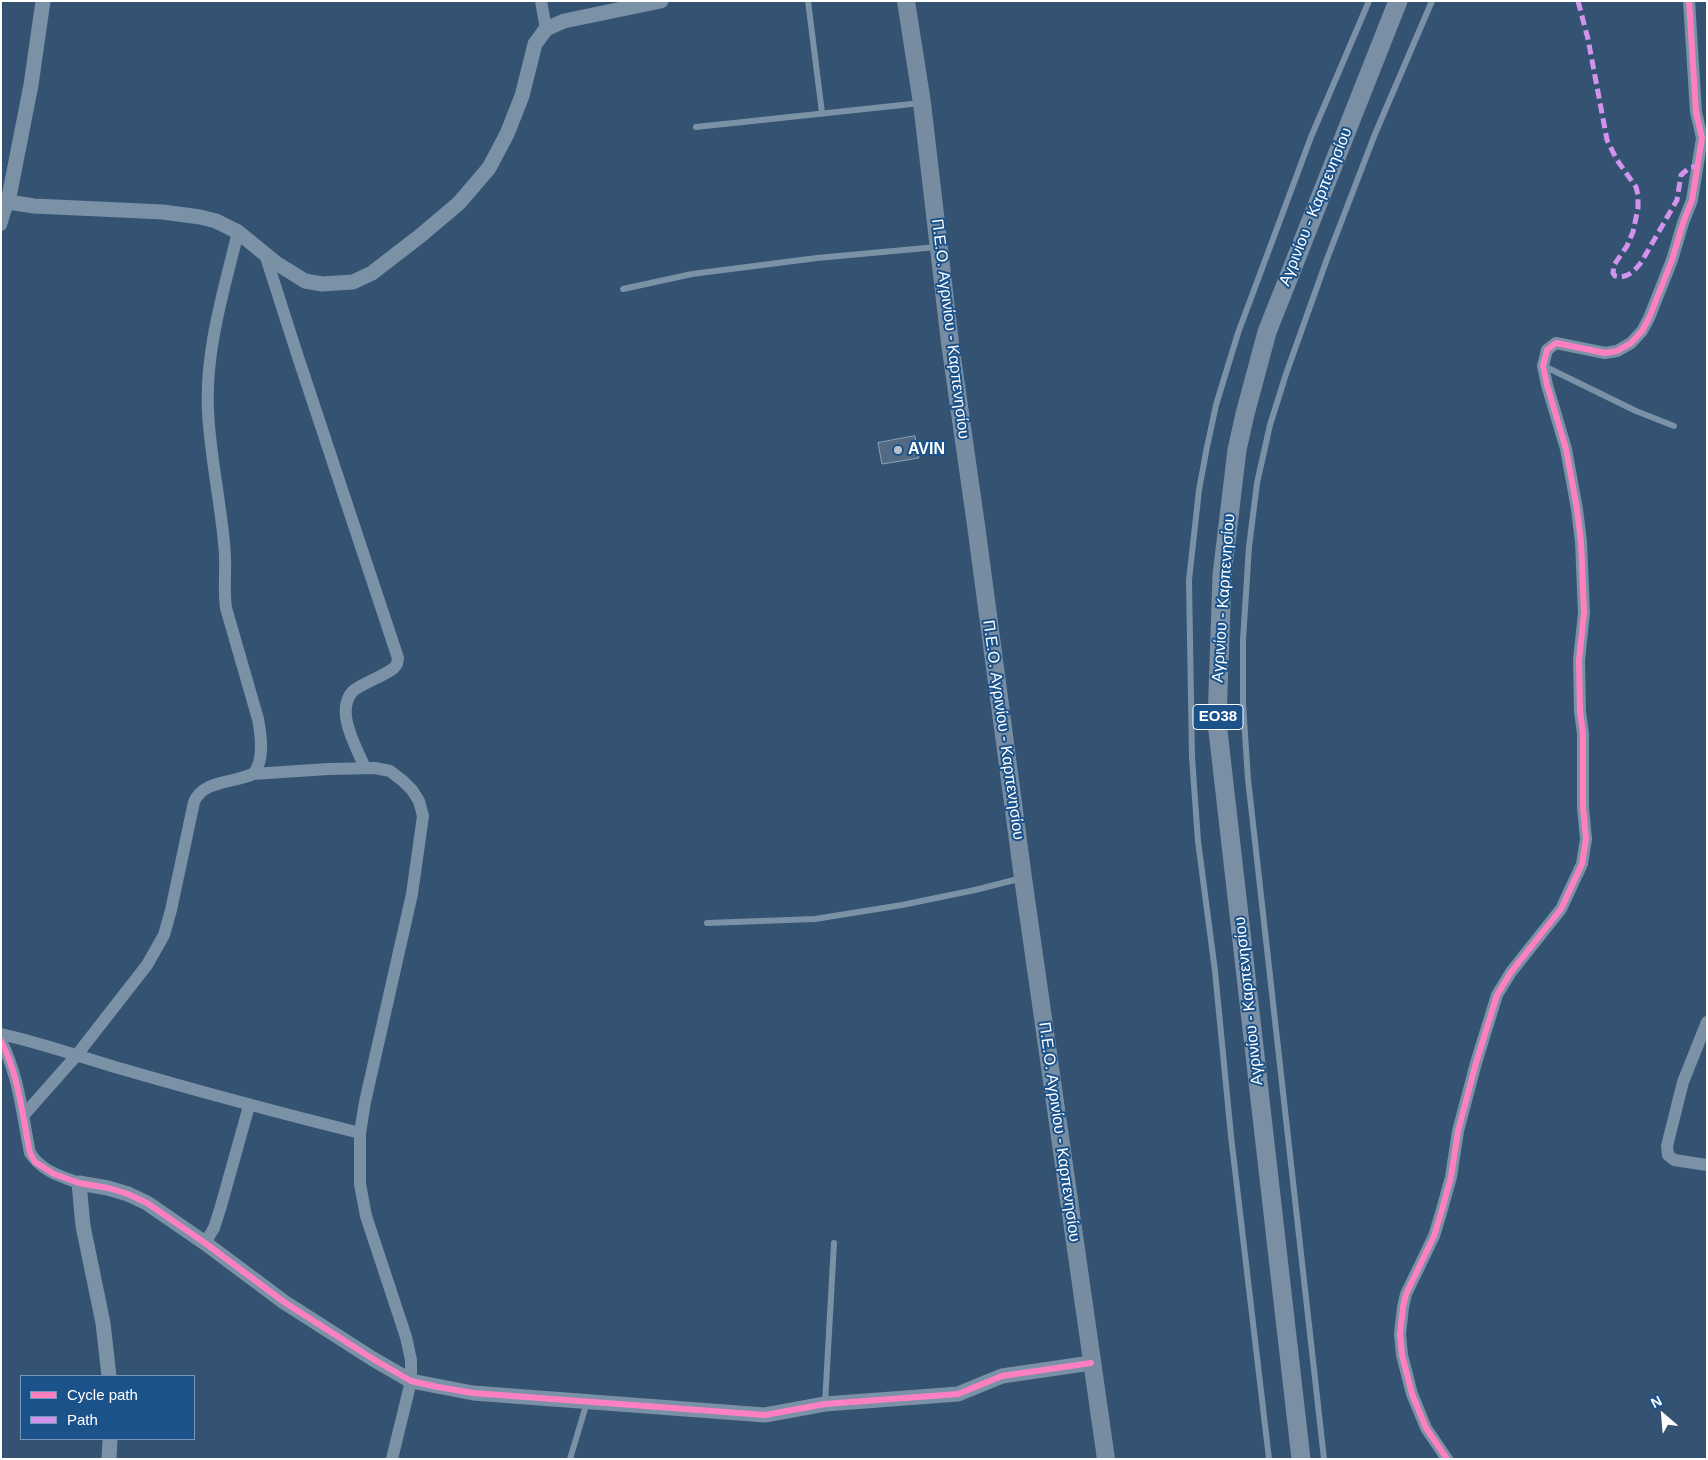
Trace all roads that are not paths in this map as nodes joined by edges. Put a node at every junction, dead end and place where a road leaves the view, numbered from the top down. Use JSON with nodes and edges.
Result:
{"nodes":[{"id":1,"x":44,"y":1,"type":"edge"},
{"id":2,"x":541,"y":1,"type":"edge"},
{"id":3,"x":661,"y":1,"type":"edge"},
{"id":4,"x":808,"y":1,"type":"edge"},
{"id":5,"x":906,"y":1,"type":"edge"},
{"id":6,"x":1369,"y":1,"type":"edge"},
{"id":7,"x":1398,"y":1,"type":"edge"},
{"id":8,"x":1432,"y":1,"type":"edge"},
{"id":9,"x":1689,"y":1,"type":"edge"},
{"id":10,"x":546,"y":29,"type":"junction"},
{"id":11,"x":922,"y":103,"type":"junction"},
{"id":12,"x":822,"y":114,"type":"junction"},
{"id":13,"x":696,"y":126,"type":"dead end"},
{"id":14,"x":5,"y":202,"type":"edge"},
{"id":15,"x":1,"y":226,"type":"edge"},
{"id":16,"x":238,"y":232,"type":"junction"},
{"id":17,"x":939,"y":247,"type":"junction"},
{"id":18,"x":265,"y":254,"type":"junction"},
{"id":19,"x":623,"y":290,"type":"dead end"},
{"id":20,"x":1543,"y":366,"type":"junction"},
{"id":21,"x":1674,"y":426,"type":"dead end"},
{"id":22,"x":365,"y":768,"type":"junction"},
{"id":23,"x":253,"y":774,"type":"junction"},
{"id":24,"x":1023,"y":878,"type":"junction"},
{"id":25,"x":707,"y":924,"type":"dead end"},
{"id":26,"x":1707,"y":1022,"type":"edge"},
{"id":27,"x":1,"y":1034,"type":"edge"},
{"id":28,"x":1,"y":1041,"type":"edge"},
{"id":29,"x":76,"y":1056,"type":"junction"},
{"id":30,"x":250,"y":1106,"type":"junction"},
{"id":31,"x":23,"y":1116,"type":"junction"},
{"id":32,"x":360,"y":1134,"type":"junction"},
{"id":33,"x":1707,"y":1165,"type":"edge"},
{"id":34,"x":79,"y":1183,"type":"junction"},
{"id":35,"x":205,"y":1243,"type":"junction"},
{"id":36,"x":834,"y":1243,"type":"dead end"},
{"id":37,"x":1091,"y":1364,"type":"junction"},
{"id":38,"x":109,"y":1375,"type":"edge"},
{"id":39,"x":412,"y":1380,"type":"junction"},
{"id":40,"x":587,"y":1401,"type":"junction"},
{"id":41,"x":825,"y":1404,"type":"junction"},
{"id":42,"x":110,"y":1440,"type":"edge"},
{"id":43,"x":109,"y":1459,"type":"edge"},
{"id":44,"x":392,"y":1459,"type":"edge"},
{"id":45,"x":570,"y":1459,"type":"edge"},
{"id":46,"x":1106,"y":1459,"type":"edge"},
{"id":47,"x":1269,"y":1459,"type":"edge"},
{"id":48,"x":1301,"y":1459,"type":"edge"},
{"id":49,"x":1324,"y":1459,"type":"edge"},
{"id":50,"x":1447,"y":1459,"type":"edge"}],
"edges":[{"from":1,"to":14,"type":"street"},
{"from":2,"to":10,"type":"street"},
{"from":3,"to":10,"type":"street"},
{"from":4,"to":12,"type":"lane"},
{"from":5,"to":11,"type":"main road","name":"Π.Ε.Ο. Αγρινίου - Καρπενησίου"},
{"from":6,"to":47,"type":"lane"},
{"from":7,"to":48,"type":"main road","name":"Αγρινίου - Καρπενησίου","number":"ΕΟ38"},
{"from":8,"to":49,"type":"lane"},
{"from":9,"to":20,"type":"street"},
{"from":10,"to":18,"type":"street"},
{"from":11,"to":12,"type":"lane"},
{"from":11,"to":17,"type":"main road","name":"Π.Ε.Ο. Αγρινίου - Καρπενησίου"},
{"from":12,"to":13,"type":"lane"},
{"from":14,"to":15,"type":"street"},
{"from":14,"to":16,"type":"street"},
{"from":16,"to":18,"type":"street"},
{"from":16,"to":23,"type":"street"},
{"from":17,"to":19,"type":"lane"},
{"from":17,"to":24,"type":"main road","name":"Π.Ε.Ο. Αγρινίου - Καρπενησίου"},
{"from":18,"to":22,"type":"street"},
{"from":20,"to":21,"type":"lane"},
{"from":20,"to":50,"type":"street"},
{"from":22,"to":23,"type":"street"},
{"from":22,"to":32,"type":"street"},
{"from":23,"to":29,"type":"street"},
{"from":24,"to":25,"type":"lane"},
{"from":24,"to":37,"type":"main road","name":"Π.Ε.Ο. Αγρινίου - Καρπενησίου"},
{"from":26,"to":33,"type":"street"},
{"from":27,"to":29,"type":"street"},
{"from":28,"to":31,"type":"street"},
{"from":29,"to":30,"type":"street"},
{"from":29,"to":31,"type":"street"},
{"from":30,"to":32,"type":"street"},
{"from":30,"to":35,"type":"street"},
{"from":31,"to":34,"type":"street"},
{"from":32,"to":39,"type":"street"},
{"from":34,"to":35,"type":"street"},
{"from":34,"to":38,"type":"street"},
{"from":35,"to":39,"type":"street"},
{"from":36,"to":41,"type":"lane"},
{"from":37,"to":41,"type":"street"},
{"from":37,"to":46,"type":"main road","name":"Π.Ε.Ο. Αγρινίου - Καρπενησίου"},
{"from":39,"to":40,"type":"street"},
{"from":39,"to":44,"type":"street"},
{"from":40,"to":41,"type":"street"},
{"from":40,"to":45,"type":"lane"},
{"from":42,"to":43,"type":"street"}]}
